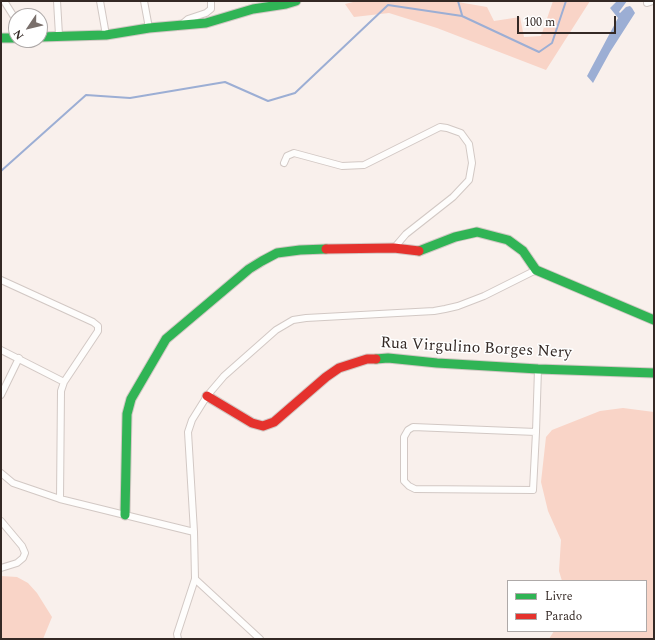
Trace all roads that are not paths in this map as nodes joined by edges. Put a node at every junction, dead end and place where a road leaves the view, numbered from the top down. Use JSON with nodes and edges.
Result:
{"nodes":[{"id":1,"x":57,"y":1,"type":"edge"},
{"id":2,"x":100,"y":1,"type":"edge"},
{"id":3,"x":144,"y":1,"type":"edge"},
{"id":4,"x":211,"y":1,"type":"edge"},
{"id":5,"x":296,"y":1,"type":"edge"},
{"id":6,"x":181,"y":25,"type":"junction"},
{"id":7,"x":149,"y":28,"type":"junction"},
{"id":8,"x":59,"y":35,"type":"junction"},
{"id":9,"x":106,"y":35,"type":"junction"},
{"id":10,"x":48,"y":36,"type":"edge"},
{"id":11,"x":284,"y":163,"type":"dead end"},
{"id":12,"x":394,"y":248,"type":"junction"},
{"id":13,"x":536,"y":270,"type":"junction"},
{"id":14,"x":1,"y":280,"type":"edge"},
{"id":15,"x":654,"y":320,"type":"edge"},
{"id":16,"x":1,"y":350,"type":"edge"},
{"id":17,"x":19,"y":358,"type":"junction"},
{"id":18,"x":538,"y":369,"type":"junction"},
{"id":19,"x":654,"y":372,"type":"edge"},
{"id":20,"x":64,"y":382,"type":"junction"},
{"id":21,"x":1,"y":395,"type":"edge"},
{"id":22,"x":207,"y":396,"type":"junction"},
{"id":23,"x":536,"y":432,"type":"junction"},
{"id":24,"x":1,"y":473,"type":"edge"},
{"id":25,"x":60,"y":499,"type":"junction"},
{"id":26,"x":125,"y":515,"type":"junction"},
{"id":27,"x":1,"y":521,"type":"edge"},
{"id":28,"x":194,"y":532,"type":"junction"},
{"id":29,"x":1,"y":568,"type":"edge"},
{"id":30,"x":196,"y":579,"type":"junction"},
{"id":31,"x":178,"y":639,"type":"edge"},
{"id":32,"x":260,"y":639,"type":"edge"}],
"edges":[{"from":1,"to":8,"type":"street"},
{"from":2,"to":9,"type":"street"},
{"from":3,"to":7,"type":"street"},
{"from":4,"to":6,"type":"street"},
{"from":5,"to":6,"type":"street"},
{"from":6,"to":7,"type":"street"},
{"from":7,"to":9,"type":"street"},
{"from":8,"to":9,"type":"street"},
{"from":8,"to":10,"type":"street"},
{"from":11,"to":12,"type":"street"},
{"from":12,"to":13,"type":"street"},
{"from":12,"to":26,"type":"street"},
{"from":13,"to":15,"type":"street"},
{"from":13,"to":22,"type":"street"},
{"from":14,"to":20,"type":"street"},
{"from":16,"to":17,"type":"street"},
{"from":17,"to":20,"type":"street"},
{"from":17,"to":21,"type":"street"},
{"from":18,"to":19,"type":"street","name":"Rua Virgulino Borges Nery"},
{"from":18,"to":22,"type":"street","name":"Rua Virgulino Borges Nery"},
{"from":18,"to":23,"type":"street"},
{"from":20,"to":25,"type":"street"},
{"from":22,"to":28,"type":"street"},
{"from":23,"to":23,"type":"street"},
{"from":24,"to":25,"type":"street"},
{"from":25,"to":26,"type":"street"},
{"from":26,"to":28,"type":"street"},
{"from":27,"to":29,"type":"street"},
{"from":28,"to":30,"type":"street"},
{"from":30,"to":31,"type":"street"},
{"from":30,"to":32,"type":"street"}]}
